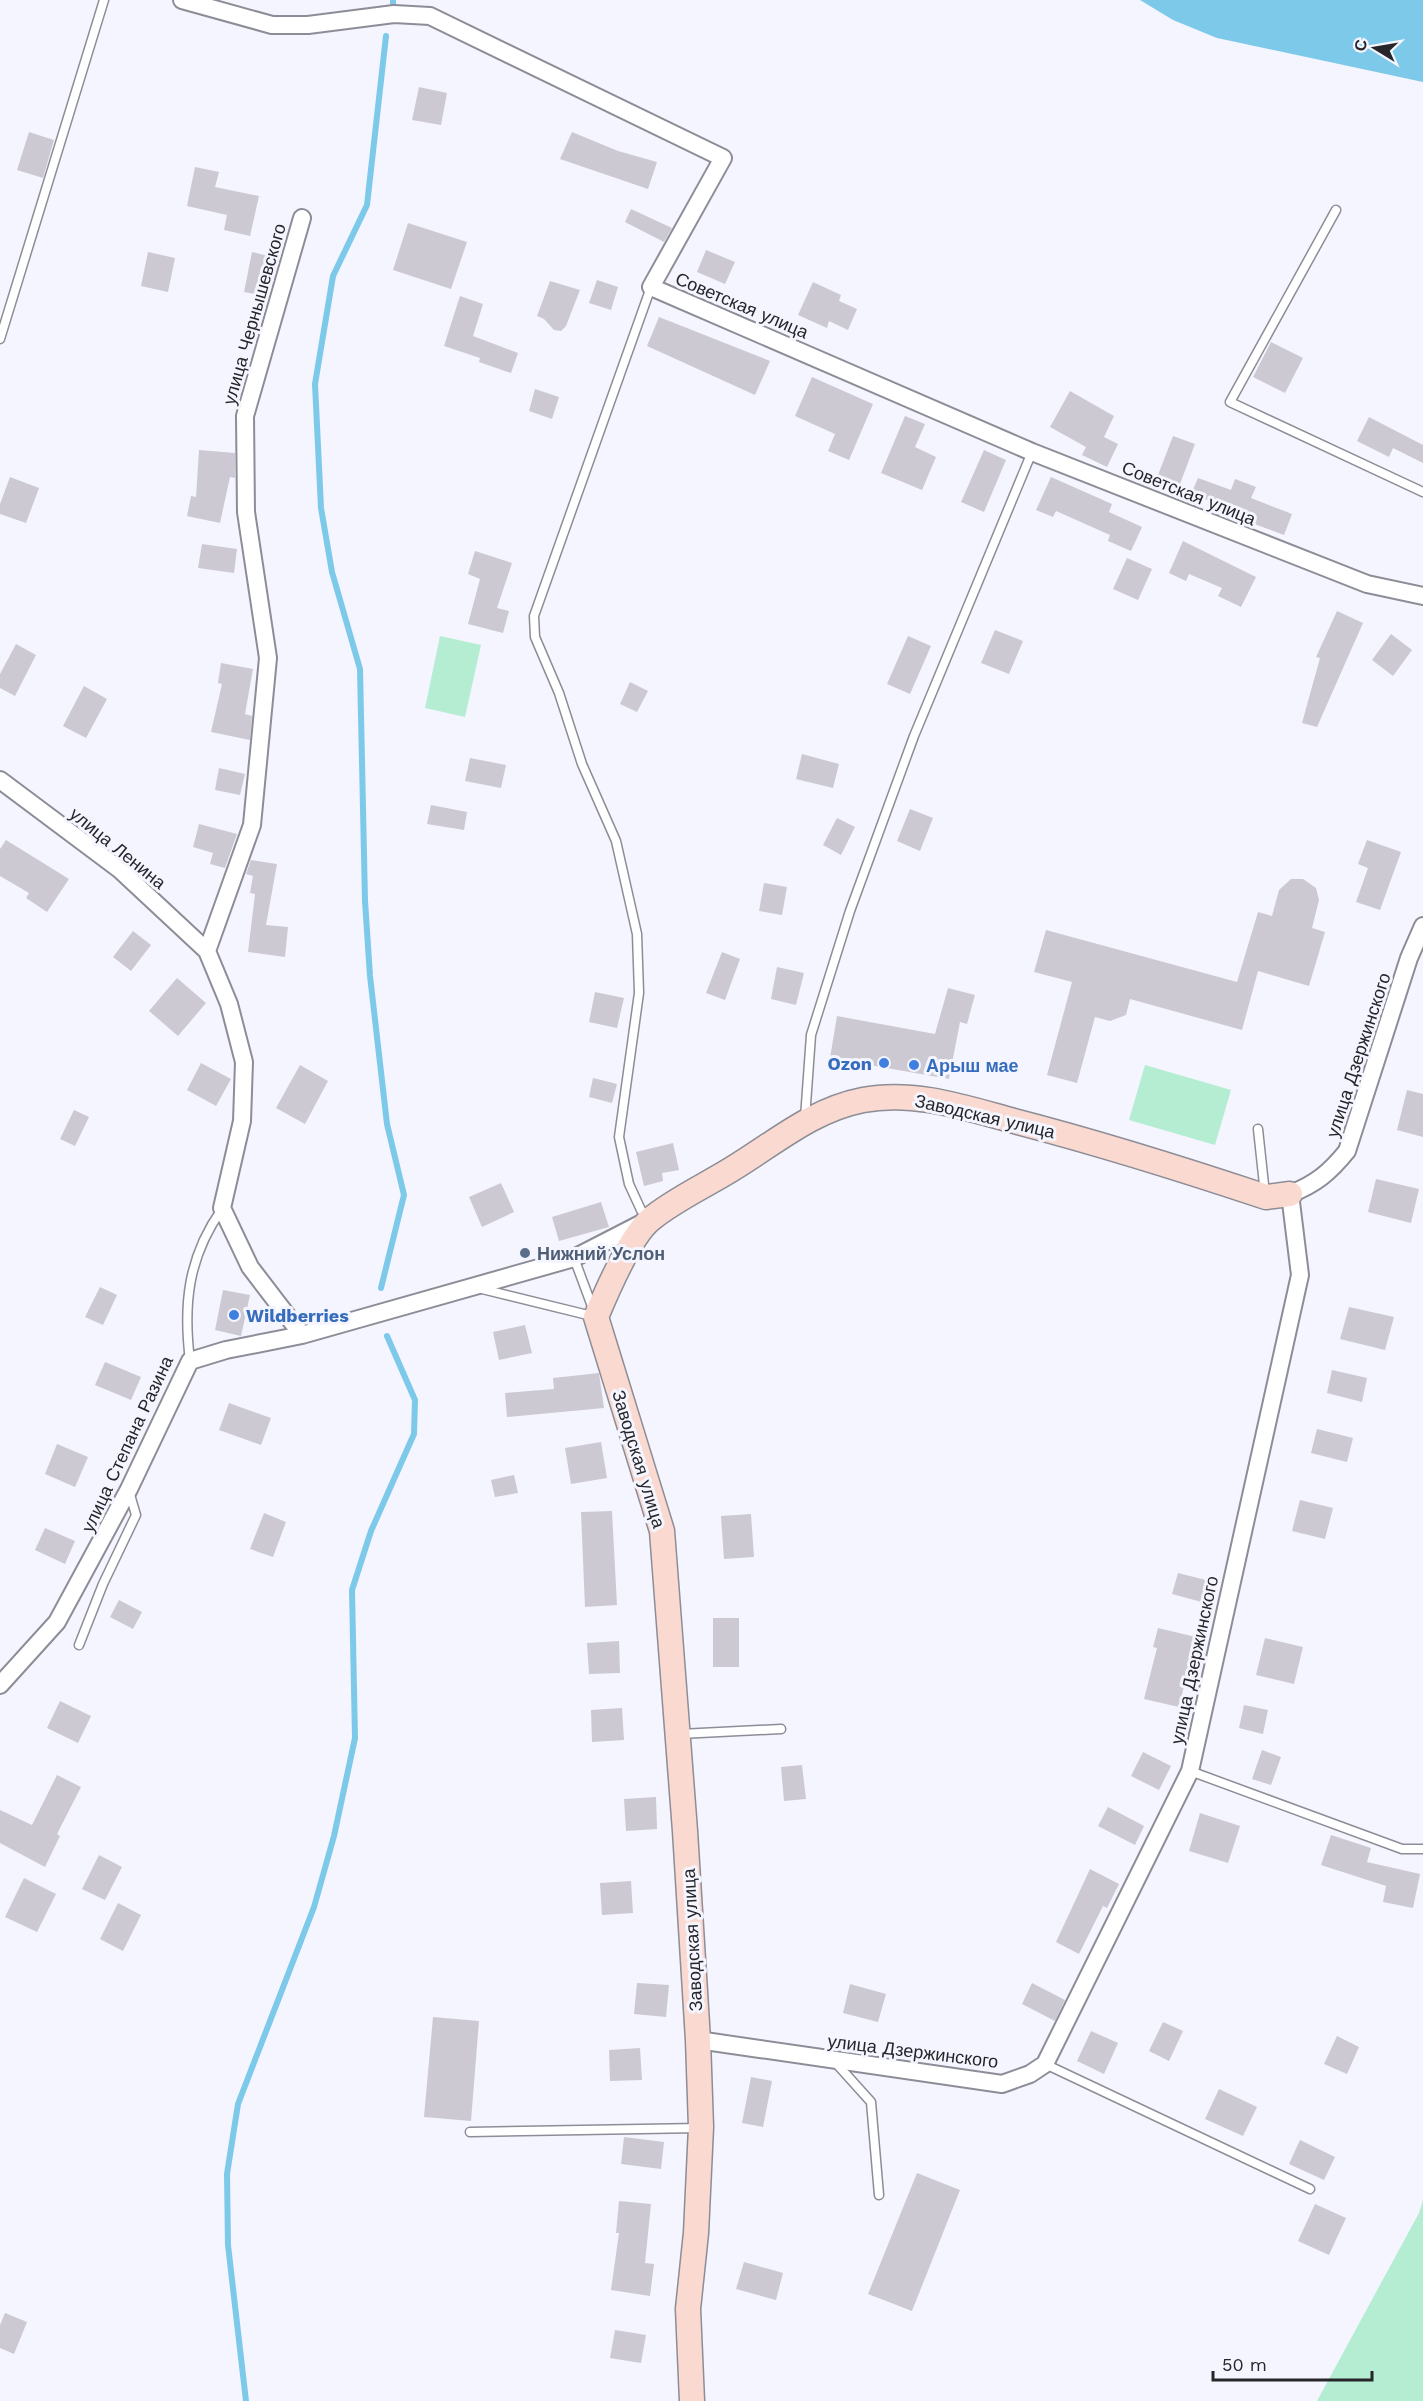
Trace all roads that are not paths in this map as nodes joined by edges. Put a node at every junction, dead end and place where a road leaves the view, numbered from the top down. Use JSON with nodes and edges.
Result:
{"nodes":[{"id":1,"x":104,"y":0,"type":"edge"},
{"id":2,"x":182,"y":0,"type":"edge"},
{"id":3,"x":1336,"y":210,"type":"dead end"},
{"id":4,"x":302,"y":218,"type":"dead end"},
{"id":5,"x":651,"y":287,"type":"junction"},
{"id":6,"x":0,"y":339,"type":"edge"},
{"id":7,"x":1032,"y":452,"type":"junction"},
{"id":8,"x":1423,"y":492,"type":"edge"},
{"id":9,"x":1423,"y":596,"type":"edge"},
{"id":10,"x":0,"y":780,"type":"edge"},
{"id":11,"x":1423,"y":926,"type":"edge"},
{"id":12,"x":207,"y":951,"type":"junction"},
{"id":13,"x":805,"y":1120,"type":"junction"},
{"id":14,"x":1258,"y":1129,"type":"dead end"},
{"id":15,"x":1290,"y":1194,"type":"junction"},
{"id":16,"x":1266,"y":1197,"type":"junction"},
{"id":17,"x":222,"y":1209,"type":"junction"},
{"id":18,"x":650,"y":1219,"type":"junction"},
{"id":19,"x":574,"y":1258,"type":"junction"},
{"id":20,"x":475,"y":1287,"type":"junction"},
{"id":21,"x":596,"y":1317,"type":"junction"},
{"id":22,"x":302,"y":1335,"type":"junction"},
{"id":23,"x":190,"y":1361,"type":"junction"},
{"id":24,"x":129,"y":1489,"type":"junction"},
{"id":25,"x":79,"y":1645,"type":"dead end"},
{"id":26,"x":0,"y":1685,"type":"edge"},
{"id":27,"x":781,"y":1729,"type":"dead end"},
{"id":28,"x":677,"y":1734,"type":"junction"},
{"id":29,"x":1190,"y":1771,"type":"junction"},
{"id":30,"x":1423,"y":1849,"type":"edge"},
{"id":31,"x":698,"y":2040,"type":"junction"},
{"id":32,"x":834,"y":2061,"type":"junction"},
{"id":33,"x":1045,"y":2064,"type":"junction"},
{"id":34,"x":700,"y":2127,"type":"junction"},
{"id":35,"x":470,"y":2132,"type":"dead end"},
{"id":36,"x":1310,"y":2189,"type":"dead end"},
{"id":37,"x":879,"y":2195,"type":"dead end"},
{"id":38,"x":692,"y":2401,"type":"edge"}],
"edges":[{"from":1,"to":6,"type":"lane"},
{"from":2,"to":5,"type":"street","name":"Советская улица"},
{"from":3,"to":8,"type":"lane"},
{"from":4,"to":12,"type":"street","name":"улица Чернышевского"},
{"from":5,"to":7,"type":"street","name":"Советская улица"},
{"from":5,"to":18,"type":"lane"},
{"from":7,"to":9,"type":"street","name":"Советская улица"},
{"from":7,"to":13,"type":"lane"},
{"from":10,"to":12,"type":"street","name":"улица Ленина"},
{"from":11,"to":15,"type":"street","name":"улица Дзержинского"},
{"from":12,"to":17,"type":"street","name":"улица Степана Разина"},
{"from":13,"to":16,"type":"street","name":"Заводская улица"},
{"from":13,"to":18,"type":"street","name":"Заводская улица"},
{"from":14,"to":16,"type":"lane"},
{"from":15,"to":16,"type":"street","name":"Заводская улица"},
{"from":15,"to":29,"type":"street","name":"улица Дзержинского"},
{"from":17,"to":22,"type":"street"},
{"from":17,"to":23,"type":"lane","name":"улица Степана Разина"},
{"from":18,"to":19,"type":"street"},
{"from":18,"to":21,"type":"street","name":"Заводская улица"},
{"from":19,"to":20,"type":"street"},
{"from":19,"to":21,"type":"lane"},
{"from":20,"to":21,"type":"lane"},
{"from":20,"to":22,"type":"street"},
{"from":21,"to":28,"type":"street","name":"Заводская улица"},
{"from":22,"to":23,"type":"street"},
{"from":23,"to":24,"type":"street","name":"улица Степана Разина"},
{"from":24,"to":25,"type":"lane"},
{"from":24,"to":26,"type":"street","name":"улица Степана Разина"},
{"from":27,"to":28,"type":"lane"},
{"from":28,"to":31,"type":"street","name":"Заводская улица"},
{"from":29,"to":30,"type":"lane"},
{"from":29,"to":33,"type":"street","name":"улица Дзержинского"},
{"from":31,"to":32,"type":"street","name":"улица Дзержинского"},
{"from":31,"to":34,"type":"street","name":"Заводская улица"},
{"from":32,"to":33,"type":"street","name":"улица Дзержинского"},
{"from":32,"to":37,"type":"lane"},
{"from":33,"to":36,"type":"lane"},
{"from":34,"to":35,"type":"lane"},
{"from":34,"to":38,"type":"street","name":"Заводская улица"}]}
